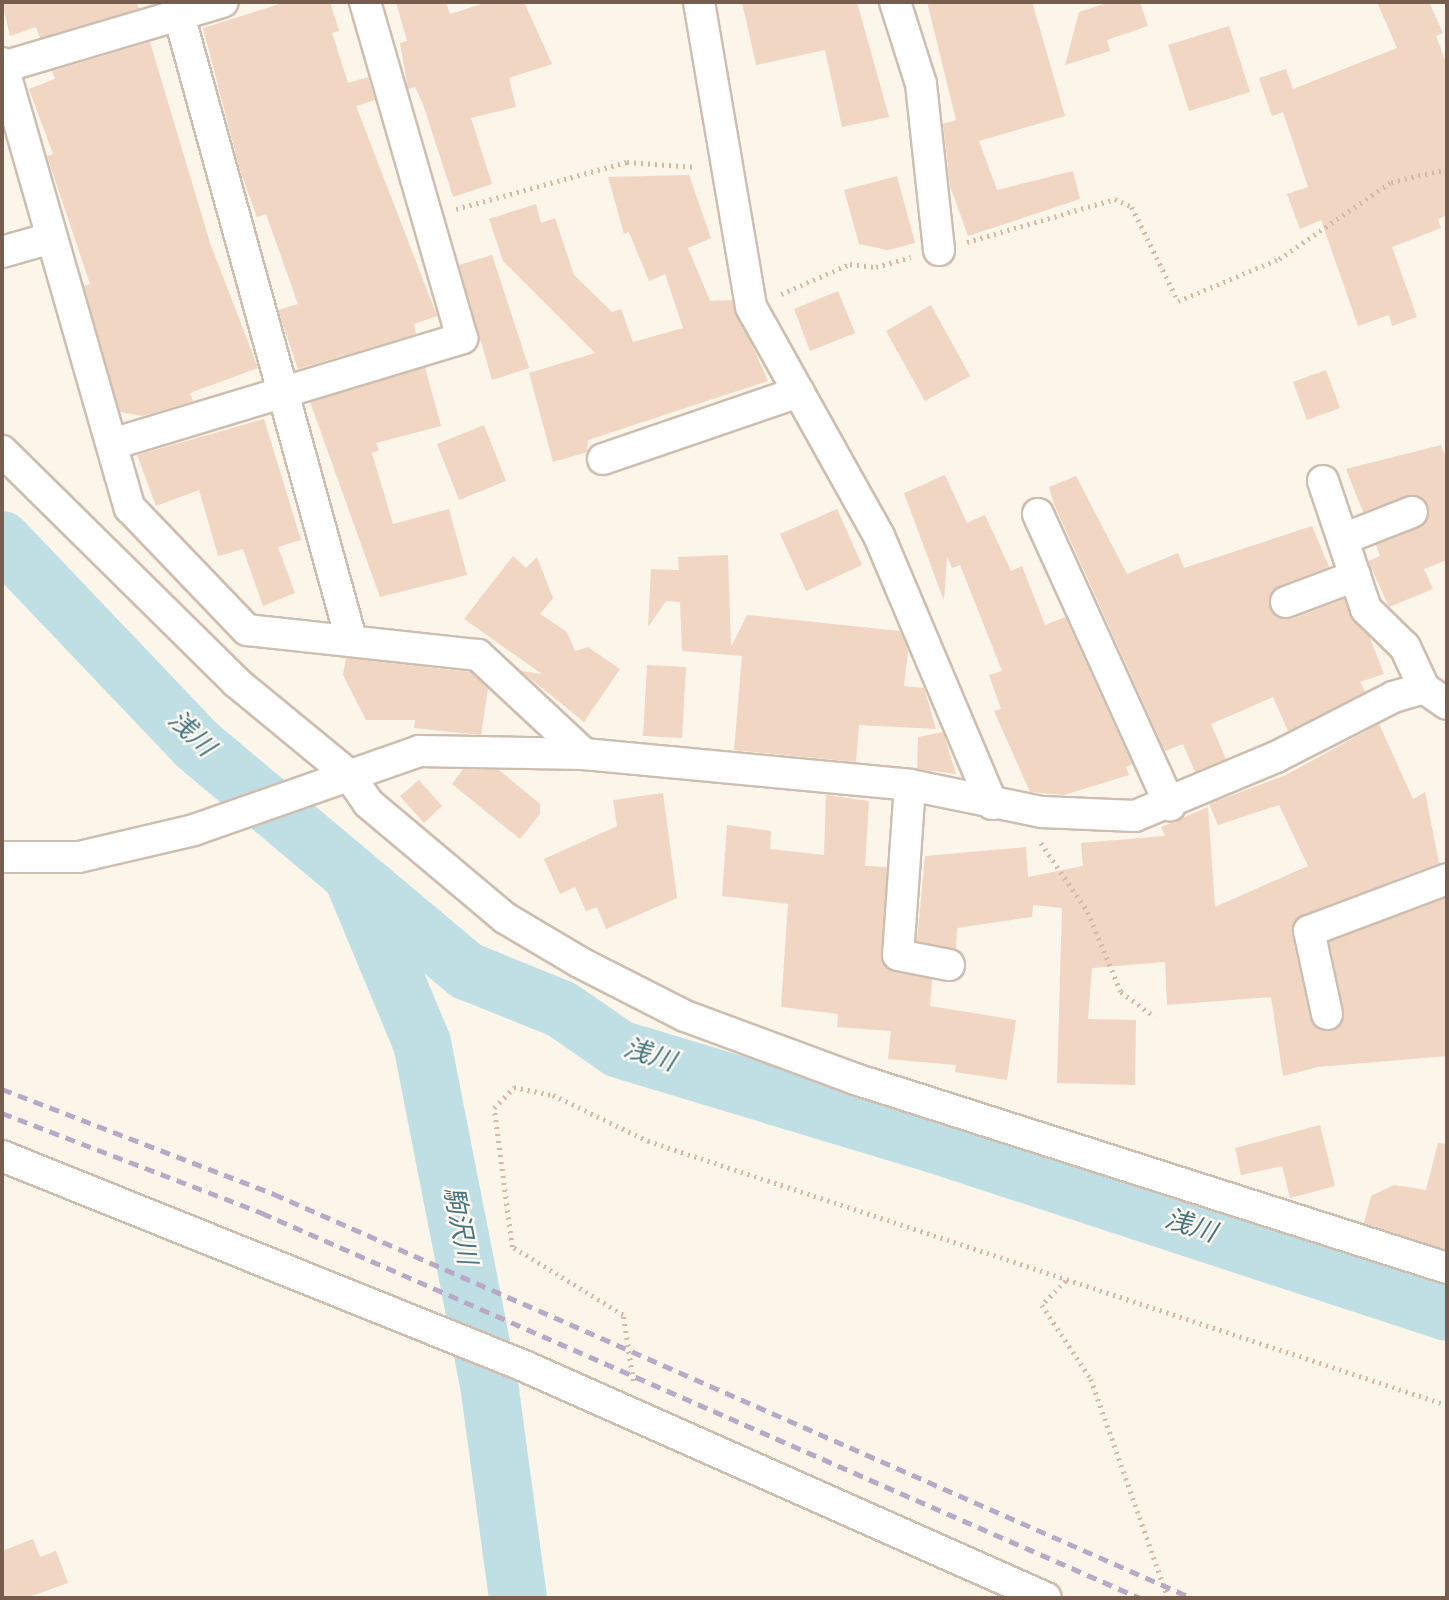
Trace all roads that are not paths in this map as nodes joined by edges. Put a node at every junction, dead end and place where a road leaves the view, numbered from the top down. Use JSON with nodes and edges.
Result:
{"nodes":[{"id":1,"x":223,"y":2,"type":"edge"},
{"id":2,"x":365,"y":2,"type":"edge"},
{"id":3,"x":699,"y":2,"type":"edge"},
{"id":4,"x":895,"y":2,"type":"edge"},
{"id":5,"x":178,"y":15,"type":"junction"},
{"id":6,"x":2,"y":65,"type":"edge"},
{"id":7,"x":51,"y":238,"type":"junction"},
{"id":8,"x":939,"y":250,"type":"road end"},
{"id":9,"x":2,"y":252,"type":"edge"},
{"id":10,"x":799,"y":392,"type":"junction"},
{"id":11,"x":286,"y":394,"type":"junction"},
{"id":12,"x":112,"y":444,"type":"junction"},
{"id":13,"x":2,"y":451,"type":"edge"},
{"id":14,"x":603,"y":460,"type":"dead end"},
{"id":15,"x":1323,"y":481,"type":"dead end"},
{"id":16,"x":1412,"y":512,"type":"dead end"},
{"id":17,"x":1038,"y":514,"type":"dead end"},
{"id":18,"x":1343,"y":539,"type":"junction"},
{"id":19,"x":1355,"y":576,"type":"junction"},
{"id":20,"x":1286,"y":602,"type":"dead end"},
{"id":21,"x":351,"y":639,"type":"junction"},
{"id":22,"x":1436,"y":696,"type":"edge"},
{"id":23,"x":584,"y":754,"type":"junction"},
{"id":24,"x":348,"y":774,"type":"junction"},
{"id":25,"x":910,"y":785,"type":"junction"},
{"id":26,"x":992,"y":804,"type":"junction"},
{"id":27,"x":1170,"y":805,"type":"junction"},
{"id":28,"x":2,"y":857,"type":"edge"},
{"id":29,"x":1447,"y":879,"type":"edge"},
{"id":30,"x":949,"y":965,"type":"dead end"},
{"id":31,"x":1326,"y":1014,"type":"dead end"},
{"id":32,"x":2,"y":1156,"type":"edge"},
{"id":33,"x":1447,"y":1268,"type":"edge"},
{"id":34,"x":1046,"y":1598,"type":"edge"}],
"edges":[{"from":1,"to":5,"type":"street"},
{"from":2,"to":11,"type":"street"},
{"from":3,"to":10,"type":"street"},
{"from":4,"to":8,"type":"street"},
{"from":5,"to":6,"type":"street"},
{"from":5,"to":11,"type":"street"},
{"from":6,"to":7,"type":"street"},
{"from":7,"to":9,"type":"street"},
{"from":7,"to":12,"type":"street"},
{"from":10,"to":14,"type":"street"},
{"from":10,"to":26,"type":"street"},
{"from":11,"to":12,"type":"street"},
{"from":11,"to":21,"type":"street"},
{"from":12,"to":21,"type":"street"},
{"from":13,"to":24,"type":"street"},
{"from":15,"to":18,"type":"street"},
{"from":16,"to":18,"type":"street"},
{"from":17,"to":27,"type":"street"},
{"from":18,"to":19,"type":"street"},
{"from":19,"to":20,"type":"street"},
{"from":19,"to":22,"type":"street"},
{"from":21,"to":23,"type":"street"},
{"from":22,"to":27,"type":"street"},
{"from":23,"to":24,"type":"street"},
{"from":23,"to":25,"type":"street"},
{"from":24,"to":28,"type":"street"},
{"from":24,"to":33,"type":"street"},
{"from":25,"to":26,"type":"street"},
{"from":25,"to":30,"type":"street"},
{"from":26,"to":27,"type":"street"},
{"from":29,"to":31,"type":"street"},
{"from":32,"to":34,"type":"street"}]}
